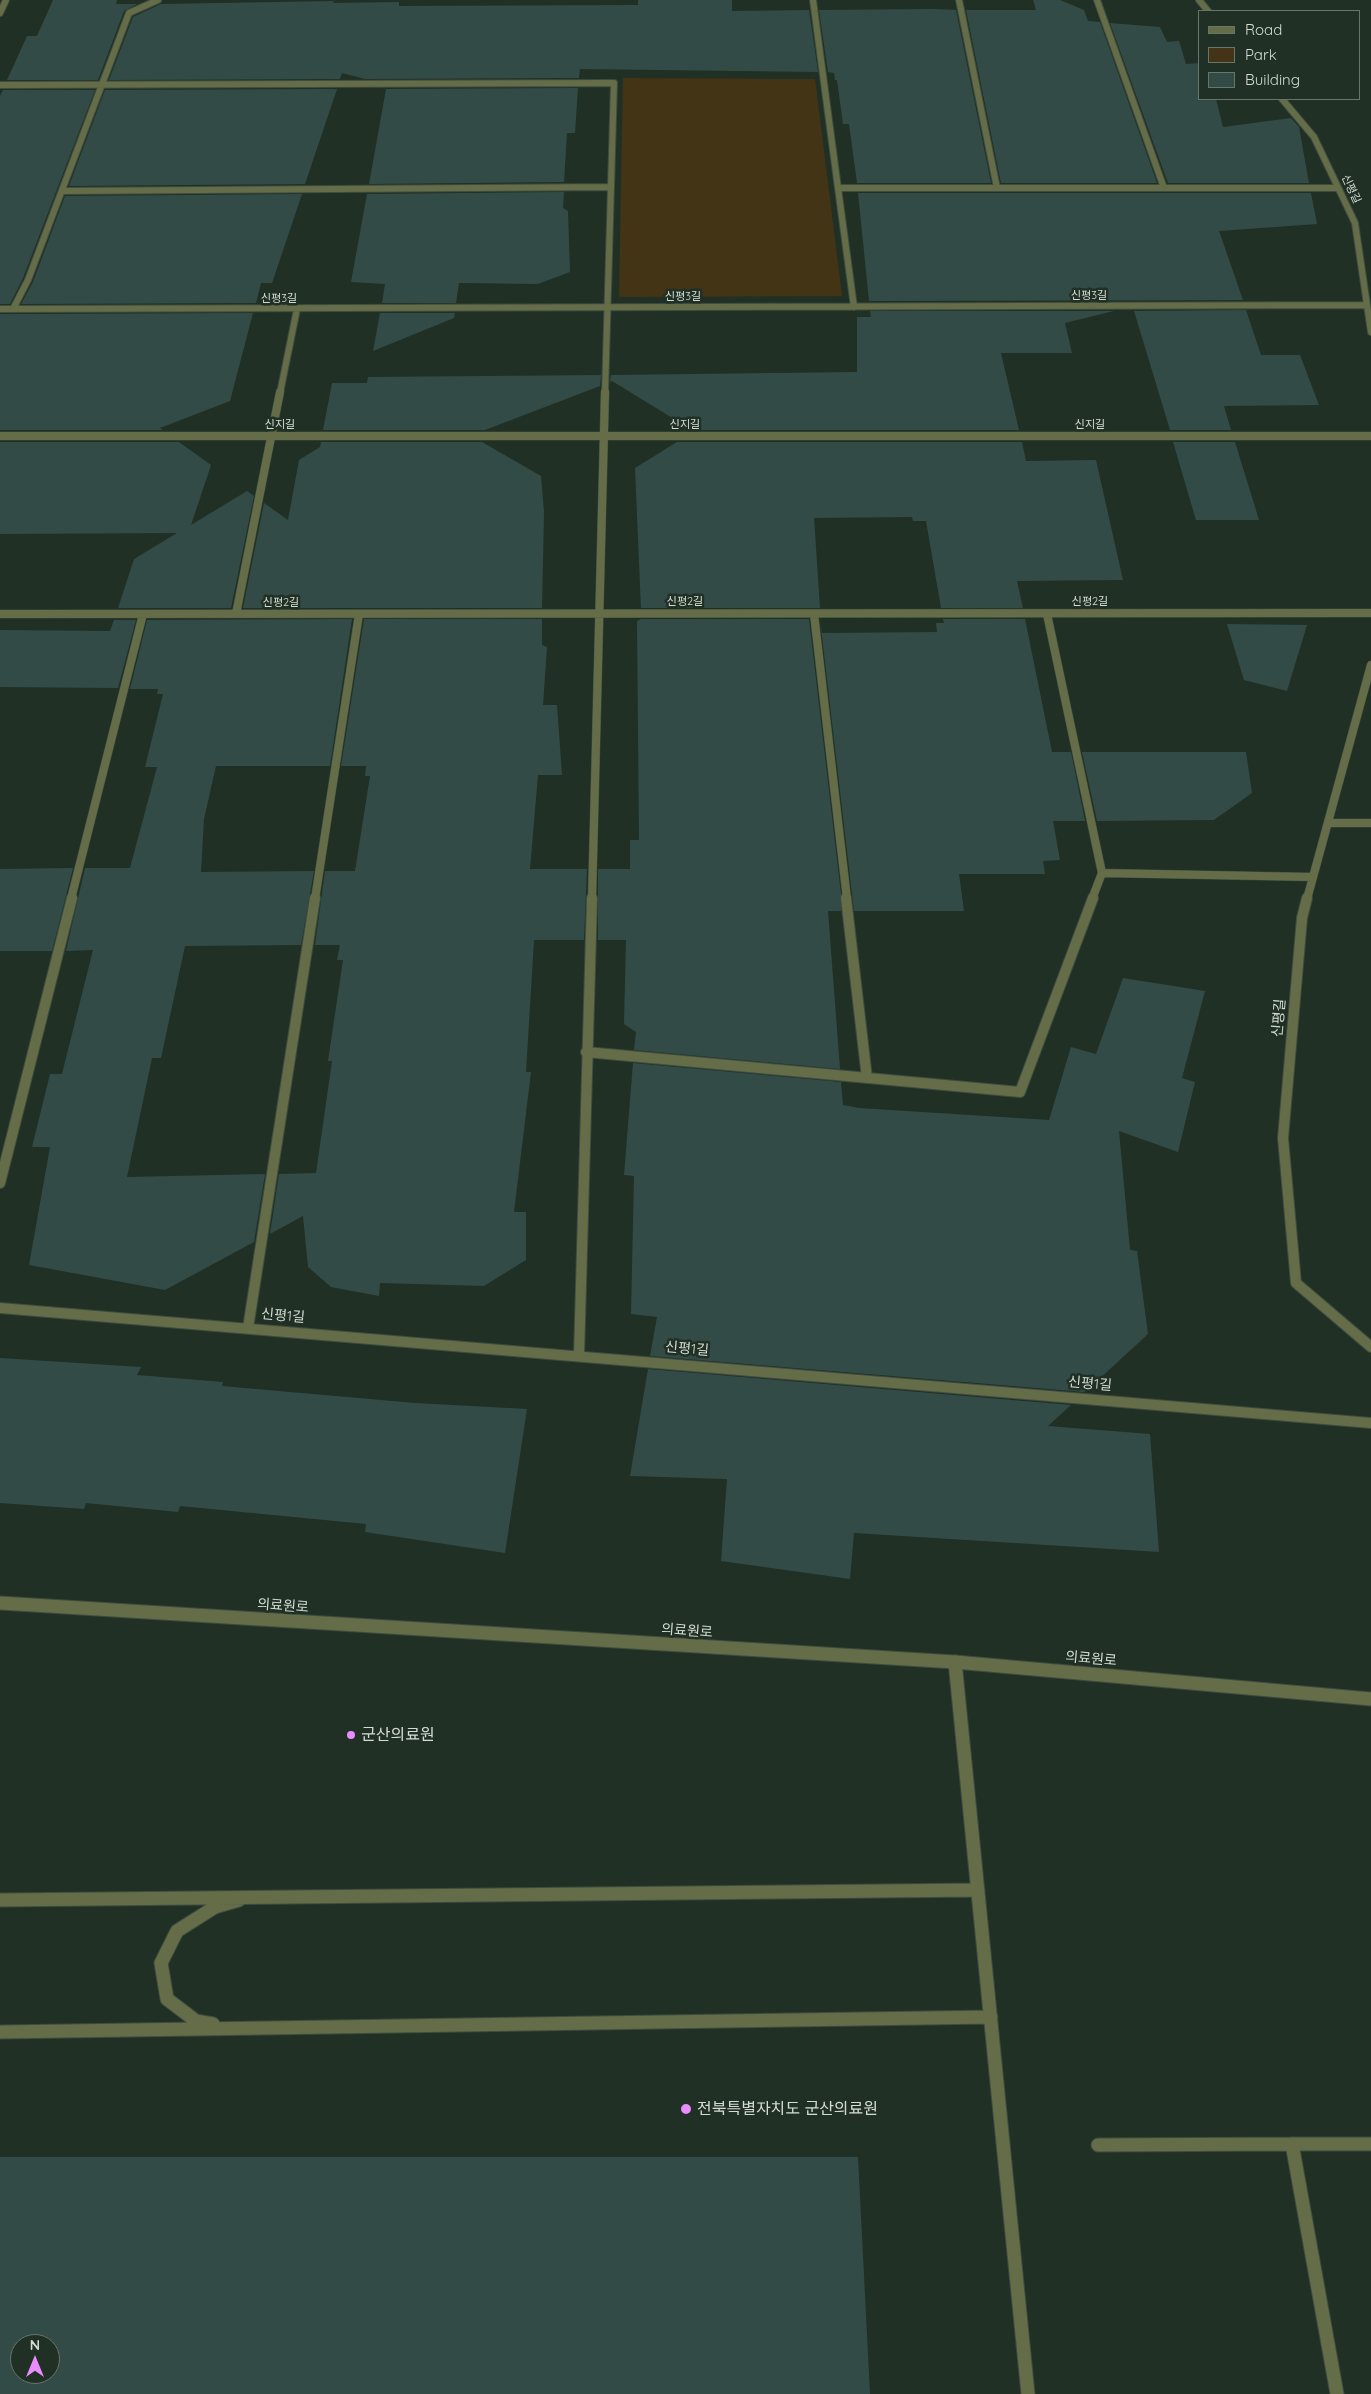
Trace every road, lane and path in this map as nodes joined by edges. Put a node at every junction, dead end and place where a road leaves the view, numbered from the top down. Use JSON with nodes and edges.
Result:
{"nodes":[{"id":1,"x":6,"y":0,"type":"edge"},
{"id":2,"x":158,"y":0,"type":"edge"},
{"id":3,"x":813,"y":0,"type":"edge"},
{"id":4,"x":959,"y":0,"type":"edge"},
{"id":5,"x":1097,"y":0,"type":"edge"},
{"id":6,"x":1199,"y":0,"type":"edge"},
{"id":7,"x":1207,"y":10,"type":"edge"},
{"id":8,"x":0,"y":13,"type":"edge"},
{"id":9,"x":0,"y":85,"type":"edge"},
{"id":10,"x":102,"y":85,"type":"junction"},
{"id":11,"x":1283,"y":100,"type":"edge"},
{"id":12,"x":611,"y":187,"type":"junction"},
{"id":13,"x":838,"y":188,"type":"junction"},
{"id":14,"x":997,"y":188,"type":"junction"},
{"id":15,"x":1164,"y":188,"type":"junction"},
{"id":16,"x":1338,"y":188,"type":"junction"},
{"id":17,"x":62,"y":191,"type":"junction"},
{"id":18,"x":1367,"y":305,"type":"junction"},
{"id":19,"x":854,"y":307,"type":"junction"},
{"id":20,"x":608,"y":308,"type":"junction"},
{"id":21,"x":13,"y":309,"type":"junction"},
{"id":22,"x":297,"y":309,"type":"junction"},
{"id":23,"x":0,"y":310,"type":"edge"},
{"id":24,"x":1371,"y":332,"type":"edge"},
{"id":25,"x":0,"y":436,"type":"edge"},
{"id":26,"x":272,"y":436,"type":"junction"},
{"id":27,"x":605,"y":436,"type":"junction"},
{"id":28,"x":1371,"y":436,"type":"edge"},
{"id":29,"x":1371,"y":613,"type":"edge"},
{"id":30,"x":0,"y":614,"type":"edge"},
{"id":31,"x":143,"y":614,"type":"junction"},
{"id":32,"x":236,"y":614,"type":"junction"},
{"id":33,"x":359,"y":614,"type":"junction"},
{"id":34,"x":601,"y":614,"type":"junction"},
{"id":35,"x":814,"y":614,"type":"junction"},
{"id":36,"x":1046,"y":614,"type":"junction"},
{"id":37,"x":1371,"y":666,"type":"edge"},
{"id":38,"x":1328,"y":823,"type":"junction"},
{"id":39,"x":1371,"y":823,"type":"edge"},
{"id":40,"x":1102,"y":873,"type":"junction"},
{"id":41,"x":1313,"y":877,"type":"junction"},
{"id":42,"x":586,"y":1052,"type":"junction"},
{"id":43,"x":867,"y":1078,"type":"junction"},
{"id":44,"x":0,"y":1183,"type":"edge"},
{"id":45,"x":0,"y":1308,"type":"edge"},
{"id":46,"x":248,"y":1328,"type":"junction"},
{"id":47,"x":1371,"y":1347,"type":"edge"},
{"id":48,"x":579,"y":1355,"type":"junction"},
{"id":49,"x":1371,"y":1423,"type":"edge"},
{"id":50,"x":0,"y":1603,"type":"edge"},
{"id":51,"x":955,"y":1662,"type":"junction"},
{"id":52,"x":1371,"y":1699,"type":"edge"},
{"id":53,"x":978,"y":1890,"type":"junction"},
{"id":54,"x":252,"y":1897,"type":"junction"},
{"id":55,"x":0,"y":1900,"type":"edge"},
{"id":56,"x":991,"y":2017,"type":"junction"},
{"id":57,"x":239,"y":2028,"type":"junction"},
{"id":58,"x":0,"y":2032,"type":"edge"},
{"id":59,"x":1292,"y":2144,"type":"junction"},
{"id":60,"x":1371,"y":2144,"type":"edge"},
{"id":61,"x":1098,"y":2145,"type":"dead end"},
{"id":62,"x":1028,"y":2394,"type":"edge"},
{"id":63,"x":1337,"y":2394,"type":"edge"}],
"edges":[{"from":1,"to":8,"type":"street"},
{"from":2,"to":10,"type":"street"},
{"from":3,"to":13,"type":"street"},
{"from":4,"to":14,"type":"street"},
{"from":5,"to":15,"type":"street"},
{"from":6,"to":7,"type":"street"},
{"from":9,"to":10,"type":"street"},
{"from":10,"to":12,"type":"street"},
{"from":10,"to":17,"type":"street"},
{"from":11,"to":16,"type":"street","name":"신평길"},
{"from":12,"to":17,"type":"street"},
{"from":12,"to":20,"type":"street"},
{"from":13,"to":14,"type":"street"},
{"from":13,"to":19,"type":"street"},
{"from":14,"to":15,"type":"street"},
{"from":15,"to":16,"type":"street"},
{"from":16,"to":18,"type":"street","name":"신평길"},
{"from":17,"to":21,"type":"street"},
{"from":18,"to":19,"type":"street","name":"신평3길"},
{"from":18,"to":24,"type":"street","name":"신평길"},
{"from":19,"to":20,"type":"street","name":"신평3길"},
{"from":20,"to":22,"type":"street","name":"신평3길"},
{"from":20,"to":27,"type":"street"},
{"from":21,"to":22,"type":"street","name":"신평3길"},
{"from":21,"to":23,"type":"street","name":"신평3길"},
{"from":22,"to":26,"type":"street"},
{"from":25,"to":26,"type":"street","name":"신지길"},
{"from":26,"to":27,"type":"street","name":"신지길"},
{"from":26,"to":32,"type":"street"},
{"from":27,"to":28,"type":"street","name":"신지길"},
{"from":27,"to":34,"type":"street"},
{"from":29,"to":36,"type":"street","name":"신평2길"},
{"from":30,"to":31,"type":"street","name":"신평2길"},
{"from":31,"to":32,"type":"street","name":"신평2길"},
{"from":31,"to":44,"type":"street"},
{"from":32,"to":33,"type":"street","name":"신평2길"},
{"from":33,"to":34,"type":"street","name":"신평2길"},
{"from":33,"to":46,"type":"street"},
{"from":34,"to":35,"type":"street","name":"신평2길"},
{"from":34,"to":42,"type":"street"},
{"from":35,"to":36,"type":"street","name":"신평2길"},
{"from":35,"to":43,"type":"street"},
{"from":36,"to":40,"type":"street"},
{"from":37,"to":38,"type":"street","name":"신평길"},
{"from":38,"to":39,"type":"street"},
{"from":38,"to":41,"type":"street","name":"신평길"},
{"from":40,"to":41,"type":"street"},
{"from":40,"to":43,"type":"street"},
{"from":41,"to":47,"type":"street","name":"신평길"},
{"from":42,"to":43,"type":"street"},
{"from":42,"to":48,"type":"street"},
{"from":45,"to":46,"type":"street","name":"신평1길"},
{"from":46,"to":48,"type":"street","name":"신평1길"},
{"from":48,"to":49,"type":"street","name":"신평1길"},
{"from":50,"to":51,"type":"street","name":"의료원로"},
{"from":51,"to":52,"type":"street","name":"의료원로"},
{"from":51,"to":53,"type":"street"},
{"from":53,"to":54,"type":"street"},
{"from":53,"to":56,"type":"street"},
{"from":54,"to":55,"type":"street"},
{"from":54,"to":57,"type":"street"},
{"from":56,"to":57,"type":"street"},
{"from":56,"to":62,"type":"street"},
{"from":57,"to":58,"type":"street"},
{"from":59,"to":60,"type":"street"},
{"from":59,"to":61,"type":"street"},
{"from":59,"to":63,"type":"street"}]}
